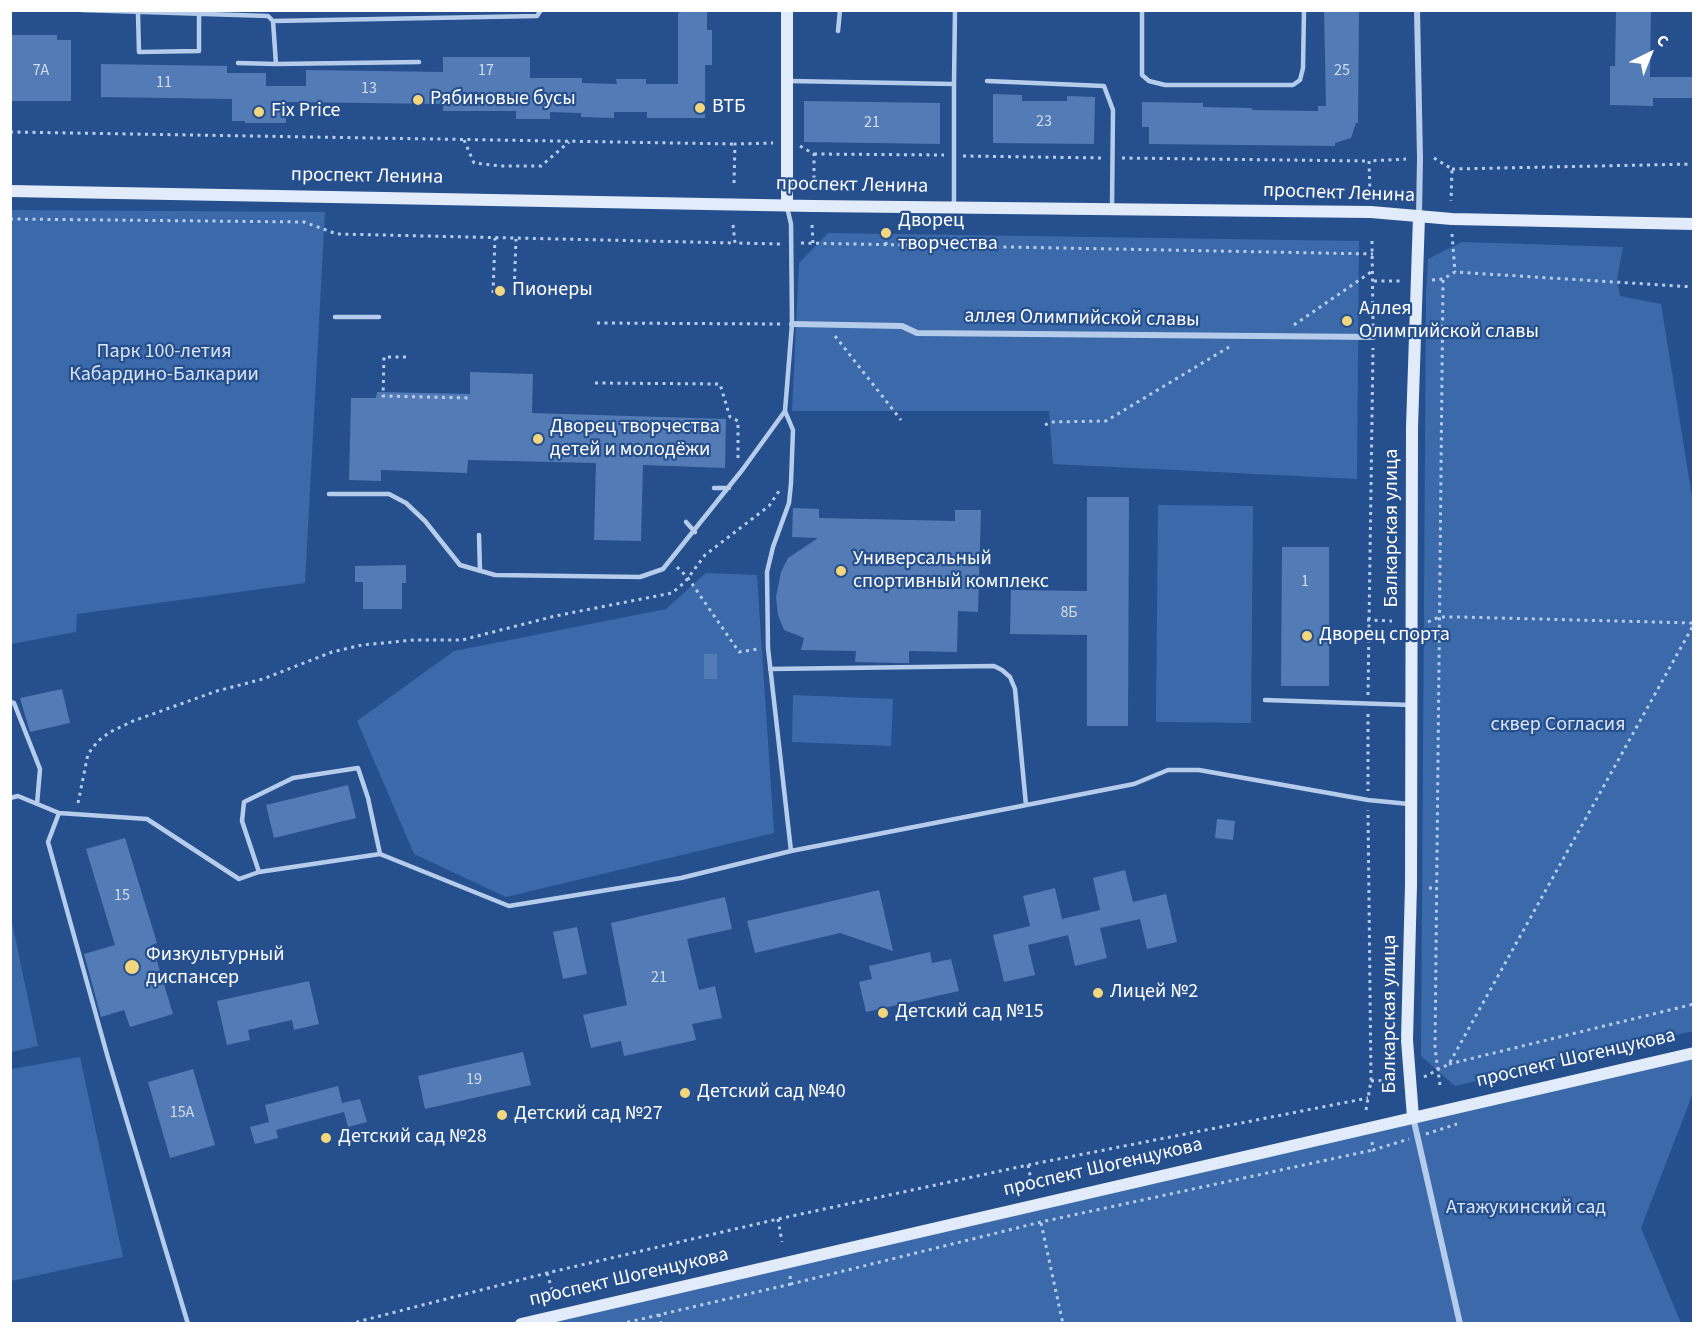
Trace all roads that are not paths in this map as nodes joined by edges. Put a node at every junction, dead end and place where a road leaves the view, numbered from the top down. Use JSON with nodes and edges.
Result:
{"nodes":[{"id":1,"x":82,"y":10,"type":"edge"},
{"id":2,"x":541,"y":10,"type":"edge"},
{"id":3,"x":787,"y":10,"type":"edge"},
{"id":4,"x":840,"y":10,"type":"edge"},
{"id":5,"x":955,"y":10,"type":"edge"},
{"id":6,"x":1142,"y":10,"type":"edge"},
{"id":7,"x":1304,"y":10,"type":"edge"},
{"id":8,"x":1417,"y":10,"type":"edge"},
{"id":9,"x":121,"y":12,"type":"edge"},
{"id":10,"x":199,"y":13,"type":"edge"},
{"id":11,"x":138,"y":14,"type":"junction"},
{"id":12,"x":273,"y":21,"type":"junction"},
{"id":13,"x":838,"y":31,"type":"dead end"},
{"id":14,"x":419,"y":62,"type":"dead end"},
{"id":15,"x":238,"y":63,"type":"dead end"},
{"id":16,"x":276,"y":64,"type":"junction"},
{"id":17,"x":786,"y":81,"type":"junction"},
{"id":18,"x":987,"y":81,"type":"dead end"},
{"id":19,"x":954,"y":84,"type":"junction"},
{"id":20,"x":10,"y":191,"type":"edge"},
{"id":21,"x":787,"y":204,"type":"junction"},
{"id":22,"x":954,"y":207,"type":"junction"},
{"id":23,"x":1112,"y":207,"type":"junction"},
{"id":24,"x":1419,"y":216,"type":"junction"},
{"id":25,"x":1694,"y":224,"type":"edge"},
{"id":26,"x":335,"y":317,"type":"dead end"},
{"id":27,"x":379,"y":317,"type":"dead end"},
{"id":28,"x":792,"y":324,"type":"junction"},
{"id":29,"x":1373,"y":337,"type":"road end"},
{"id":30,"x":785,"y":411,"type":"junction"},
{"id":31,"x":714,"y":488,"type":"dead end"},
{"id":32,"x":729,"y":488,"type":"junction"},
{"id":33,"x":329,"y":494,"type":"dead end"},
{"id":34,"x":686,"y":522,"type":"dead end"},
{"id":35,"x":694,"y":532,"type":"junction"},
{"id":36,"x":479,"y":535,"type":"dead end"},
{"id":37,"x":480,"y":571,"type":"junction"},
{"id":38,"x":770,"y":669,"type":"junction"},
{"id":39,"x":1265,"y":700,"type":"dead end"},
{"id":40,"x":10,"y":702,"type":"edge"},
{"id":41,"x":1411,"y":705,"type":"junction"},
{"id":42,"x":10,"y":798,"type":"edge"},
{"id":43,"x":37,"y":804,"type":"junction"},
{"id":44,"x":1026,"y":805,"type":"junction"},
{"id":45,"x":1411,"y":805,"type":"junction"},
{"id":46,"x":59,"y":813,"type":"junction"},
{"id":47,"x":790,"y":851,"type":"junction"},
{"id":48,"x":380,"y":854,"type":"junction"},
{"id":49,"x":259,"y":872,"type":"junction"},
{"id":50,"x":1694,"y":1053,"type":"edge"},
{"id":51,"x":1413,"y":1117,"type":"junction"},
{"id":52,"x":188,"y":1323,"type":"edge"},
{"id":53,"x":521,"y":1323,"type":"edge"},
{"id":54,"x":1460,"y":1323,"type":"edge"}],
"edges":[{"from":1,"to":9,"type":"lane"},
{"from":2,"to":12,"type":"lane"},
{"from":3,"to":17,"type":"main road"},
{"from":4,"to":13,"type":"lane"},
{"from":5,"to":19,"type":"lane"},
{"from":6,"to":7,"type":"lane"},
{"from":8,"to":24,"type":"street","name":"Балкарская улица"},
{"from":9,"to":11,"type":"lane"},
{"from":10,"to":11,"type":"lane"},
{"from":10,"to":11,"type":"lane"},
{"from":10,"to":12,"type":"lane"},
{"from":12,"to":16,"type":"lane"},
{"from":14,"to":16,"type":"lane"},
{"from":15,"to":16,"type":"lane"},
{"from":17,"to":19,"type":"lane"},
{"from":17,"to":21,"type":"main road"},
{"from":18,"to":23,"type":"lane"},
{"from":19,"to":22,"type":"lane"},
{"from":20,"to":21,"type":"main road","name":"проспект Ленина"},
{"from":21,"to":22,"type":"main road","name":"проспект Ленина"},
{"from":21,"to":28,"type":"lane"},
{"from":22,"to":23,"type":"main road","name":"проспект Ленина"},
{"from":23,"to":24,"type":"main road","name":"проспект Ленина"},
{"from":24,"to":25,"type":"main road","name":"проспект Ленина"},
{"from":24,"to":41,"type":"main road","name":"Балкарская улица"},
{"from":26,"to":27,"type":"lane"},
{"from":28,"to":29,"type":"street","name":"аллея Олимпийской славы"},
{"from":28,"to":30,"type":"lane"},
{"from":30,"to":32,"type":"lane"},
{"from":30,"to":38,"type":"lane"},
{"from":31,"to":32,"type":"lane"},
{"from":32,"to":35,"type":"lane"},
{"from":33,"to":37,"type":"lane"},
{"from":34,"to":35,"type":"lane"},
{"from":35,"to":37,"type":"lane"},
{"from":36,"to":37,"type":"lane"},
{"from":38,"to":44,"type":"lane"},
{"from":38,"to":47,"type":"lane"},
{"from":39,"to":41,"type":"lane"},
{"from":40,"to":43,"type":"lane"},
{"from":41,"to":45,"type":"main road","name":"Балкарская улица"},
{"from":42,"to":43,"type":"lane"},
{"from":43,"to":46,"type":"lane"},
{"from":44,"to":45,"type":"lane"},
{"from":44,"to":47,"type":"lane"},
{"from":45,"to":51,"type":"main road","name":"Балкарская улица"},
{"from":46,"to":49,"type":"lane"},
{"from":46,"to":52,"type":"lane"},
{"from":47,"to":48,"type":"lane"},
{"from":48,"to":49,"type":"lane"},
{"from":48,"to":49,"type":"lane"},
{"from":50,"to":51,"type":"main road","name":"проспект Шогенцукова"},
{"from":51,"to":53,"type":"main road","name":"проспект Шогенцукова"},
{"from":51,"to":54,"type":"street"}]}
